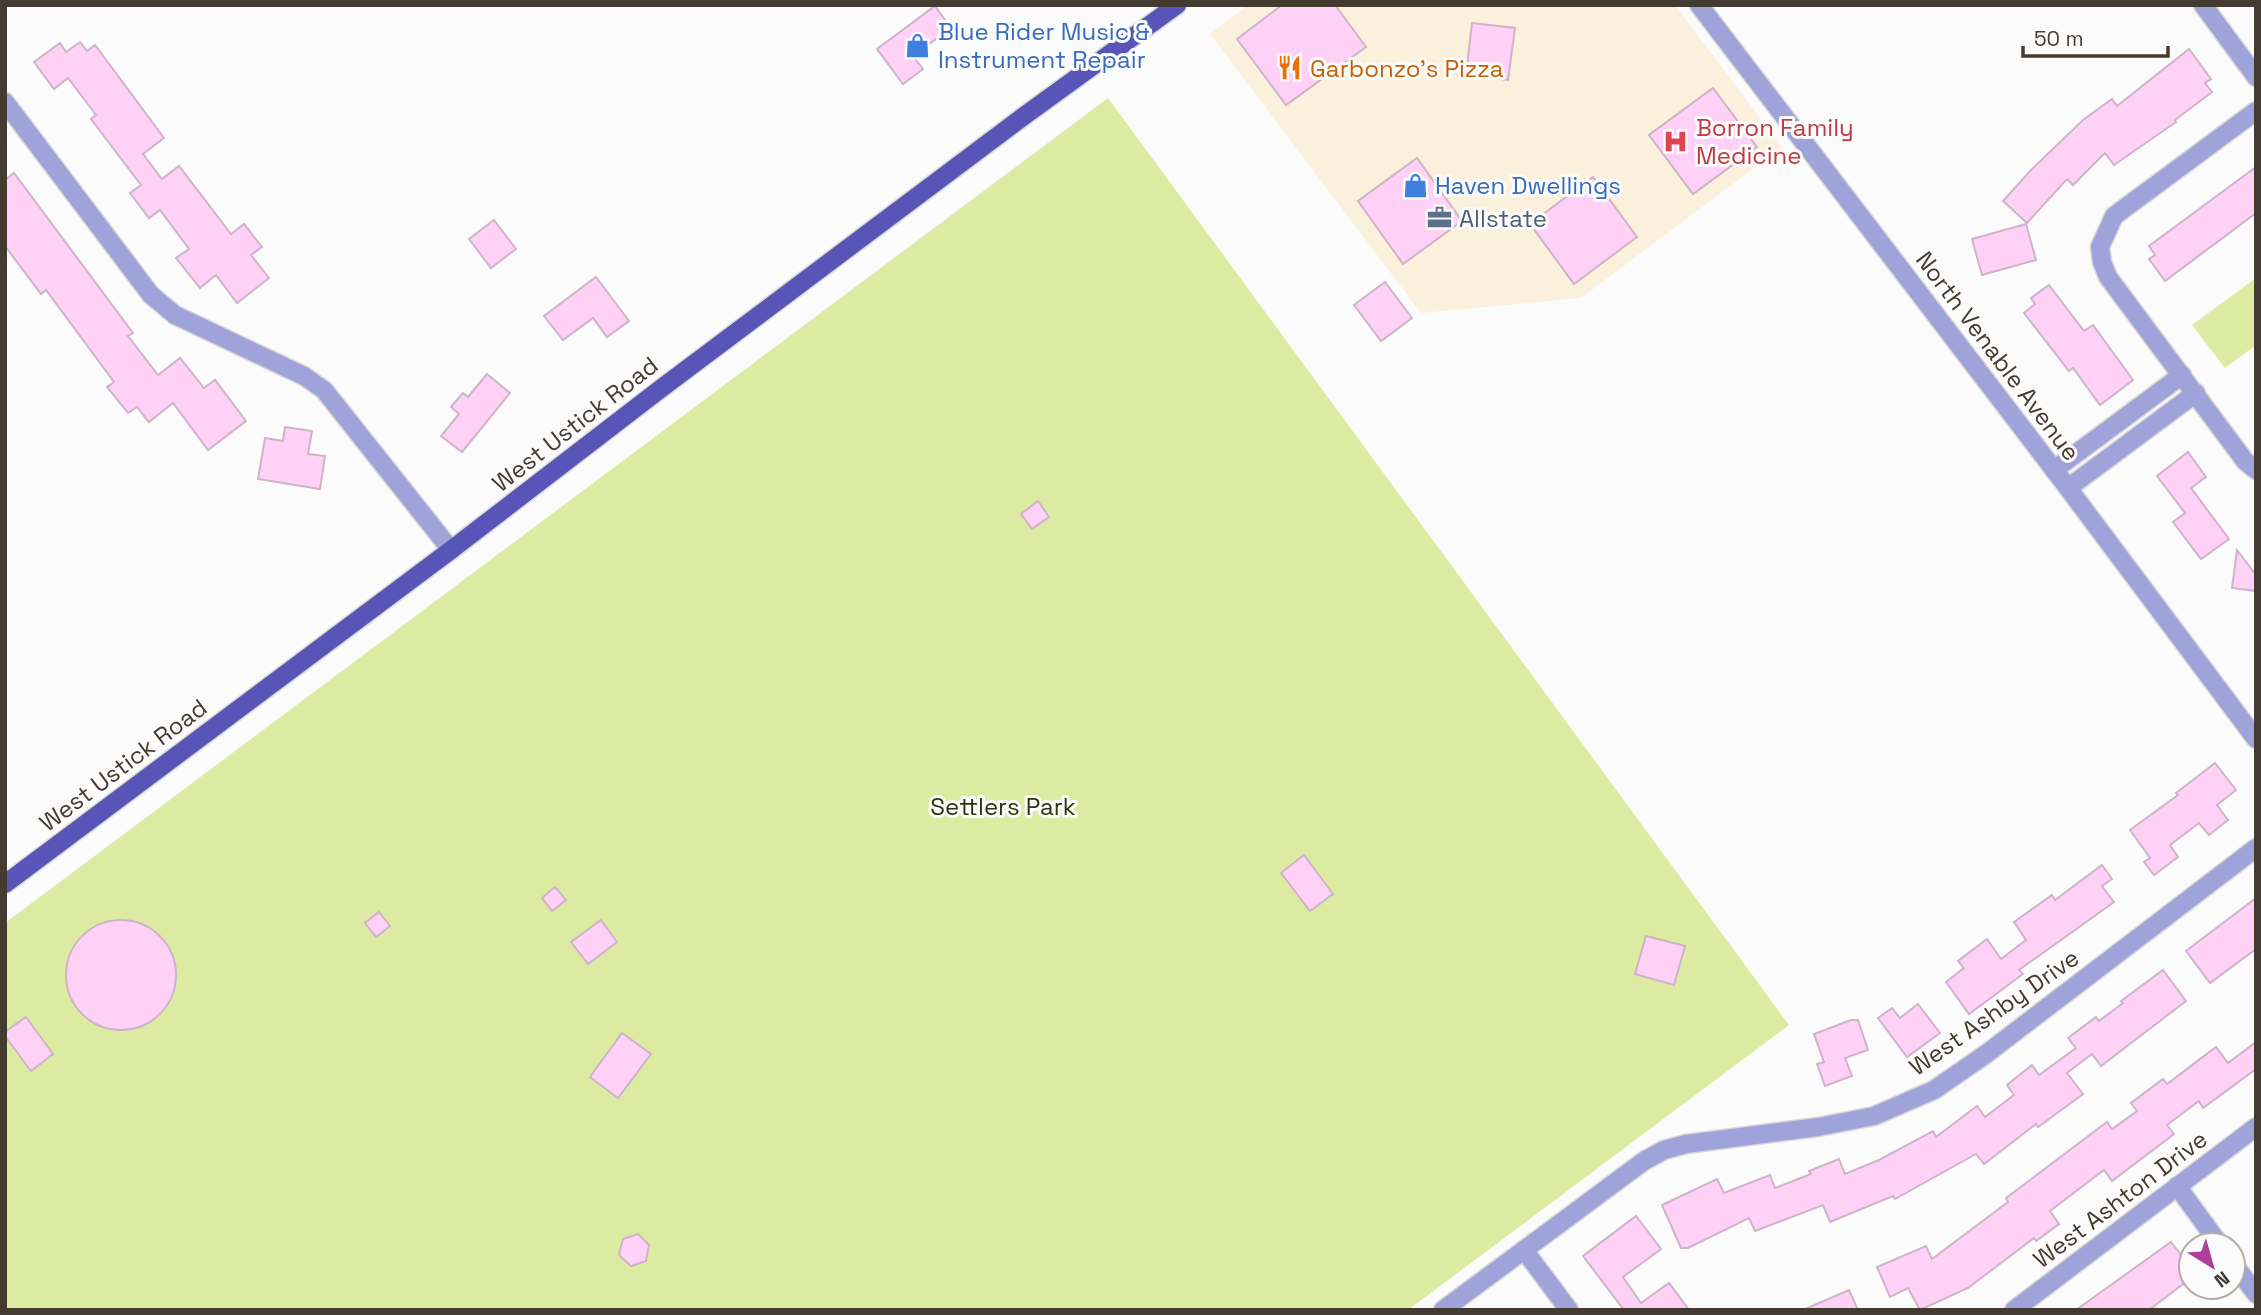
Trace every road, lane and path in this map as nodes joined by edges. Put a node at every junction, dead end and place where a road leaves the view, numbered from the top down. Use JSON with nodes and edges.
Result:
{"nodes":[{"id":1,"x":1177,"y":5,"type":"edge"},
{"id":2,"x":1699,"y":5,"type":"edge"},
{"id":3,"x":2203,"y":5,"type":"edge"},
{"id":4,"x":2256,"y":77,"type":"edge"},
{"id":5,"x":5,"y":102,"type":"edge"},
{"id":6,"x":2256,"y":111,"type":"edge"},
{"id":7,"x":2182,"y":375,"type":"junction"},
{"id":8,"x":2196,"y":393,"type":"junction"},
{"id":9,"x":2054,"y":470,"type":"junction"},
{"id":10,"x":2256,"y":470,"type":"edge"},
{"id":11,"x":2068,"y":488,"type":"junction"},
{"id":12,"x":451,"y":550,"type":"junction"},
{"id":13,"x":2256,"y":739,"type":"edge"},
{"id":14,"x":2256,"y":848,"type":"edge"},
{"id":15,"x":5,"y":884,"type":"edge"},
{"id":16,"x":2256,"y":1126,"type":"edge"},
{"id":17,"x":2177,"y":1186,"type":"junction"},
{"id":18,"x":2210,"y":1231,"type":"edge"},
{"id":19,"x":1524,"y":1250,"type":"junction"},
{"id":20,"x":1444,"y":1310,"type":"edge"},
{"id":21,"x":1569,"y":1310,"type":"edge"},
{"id":22,"x":2014,"y":1310,"type":"edge"}],
"edges":[{"from":1,"to":12,"type":"main road","name":"West Ustick Road"},
{"from":2,"to":9,"type":"street","name":"North Venable Avenue"},
{"from":3,"to":4,"type":"street"},
{"from":5,"to":12,"type":"street"},
{"from":6,"to":7,"type":"street"},
{"from":7,"to":8,"type":"street"},
{"from":7,"to":9,"type":"street"},
{"from":8,"to":10,"type":"street"},
{"from":8,"to":11,"type":"street"},
{"from":9,"to":11,"type":"street","name":"North Venable Avenue"},
{"from":11,"to":13,"type":"street","name":"North Venable Avenue"},
{"from":12,"to":15,"type":"main road","name":"West Ustick Road"},
{"from":14,"to":19,"type":"street","name":"West Ashby Drive"},
{"from":16,"to":17,"type":"street","name":"West Ashton Drive"},
{"from":17,"to":18,"type":"street"},
{"from":17,"to":22,"type":"street","name":"West Ashton Drive"},
{"from":19,"to":20,"type":"street","name":"West Ashby Drive"},
{"from":19,"to":21,"type":"street"}]}
